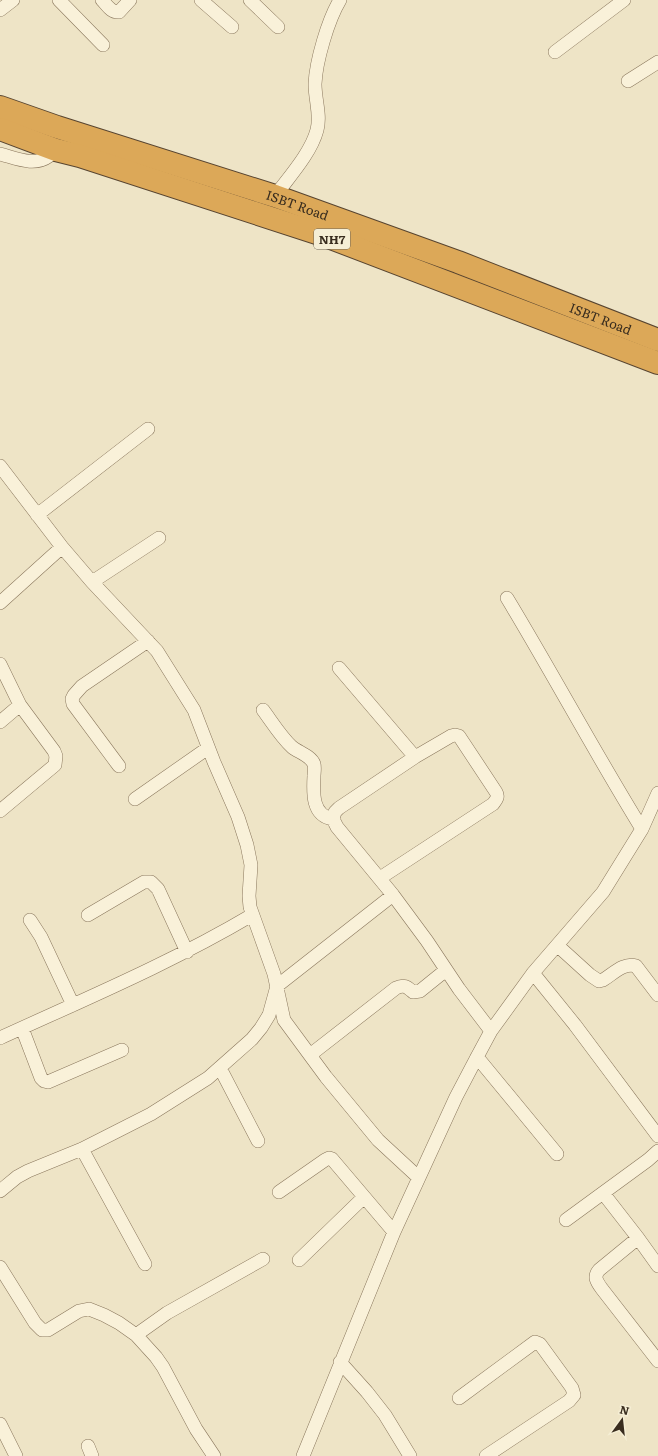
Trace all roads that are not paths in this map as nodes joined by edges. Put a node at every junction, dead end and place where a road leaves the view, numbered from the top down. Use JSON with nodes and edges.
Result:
{"nodes":[{"id":1,"x":13,"y":0,"type":"edge"},
{"id":2,"x":59,"y":0,"type":"edge"},
{"id":3,"x":102,"y":0,"type":"edge"},
{"id":4,"x":130,"y":0,"type":"edge"},
{"id":5,"x":201,"y":0,"type":"edge"},
{"id":6,"x":250,"y":0,"type":"edge"},
{"id":7,"x":340,"y":0,"type":"edge"},
{"id":8,"x":624,"y":0,"type":"edge"},
{"id":9,"x":0,"y":10,"type":"edge"},
{"id":10,"x":232,"y":27,"type":"dead end"},
{"id":11,"x":278,"y":27,"type":"dead end"},
{"id":12,"x":103,"y":45,"type":"dead end"},
{"id":13,"x":555,"y":52,"type":"dead end"},
{"id":14,"x":658,"y":62,"type":"edge"},
{"id":15,"x":628,"y":81,"type":"dead end"},
{"id":16,"x":0,"y":107,"type":"edge"},
{"id":17,"x":0,"y":129,"type":"edge"},
{"id":18,"x":63,"y":129,"type":"junction"},
{"id":19,"x":56,"y":150,"type":"junction"},
{"id":20,"x":0,"y":154,"type":"edge"},
{"id":21,"x":275,"y":196,"type":"junction"},
{"id":22,"x":658,"y":340,"type":"edge"},
{"id":23,"x":658,"y":363,"type":"edge"},
{"id":24,"x":148,"y":430,"type":"dead end"},
{"id":25,"x":0,"y":466,"type":"edge"},
{"id":26,"x":37,"y":515,"type":"junction"},
{"id":27,"x":159,"y":538,"type":"dead end"},
{"id":28,"x":62,"y":547,"type":"junction"},
{"id":29,"x":92,"y":582,"type":"junction"},
{"id":30,"x":507,"y":598,"type":"dead end"},
{"id":31,"x":0,"y":603,"type":"edge"},
{"id":32,"x":148,"y":641,"type":"junction"},
{"id":33,"x":0,"y":664,"type":"edge"},
{"id":34,"x":339,"y":668,"type":"dead end"},
{"id":35,"x":20,"y":704,"type":"junction"},
{"id":36,"x":263,"y":710,"type":"dead end"},
{"id":37,"x":0,"y":722,"type":"edge"},
{"id":38,"x":208,"y":748,"type":"junction"},
{"id":39,"x":415,"y":757,"type":"junction"},
{"id":40,"x":119,"y":766,"type":"dead end"},
{"id":41,"x":658,"y":793,"type":"edge"},
{"id":42,"x":135,"y":799,"type":"dead end"},
{"id":43,"x":0,"y":811,"type":"edge"},
{"id":44,"x":333,"y":820,"type":"junction"},
{"id":45,"x":642,"y":829,"type":"junction"},
{"id":46,"x":380,"y":878,"type":"junction"},
{"id":47,"x":393,"y":895,"type":"junction"},
{"id":48,"x":88,"y":915,"type":"dead end"},
{"id":49,"x":252,"y":915,"type":"junction"},
{"id":50,"x":30,"y":920,"type":"dead end"},
{"id":51,"x":558,"y":946,"type":"junction"},
{"id":52,"x":187,"y":952,"type":"junction"},
{"id":53,"x":446,"y":970,"type":"junction"},
{"id":54,"x":533,"y":973,"type":"junction"},
{"id":55,"x":277,"y":986,"type":"junction"},
{"id":56,"x":658,"y":995,"type":"edge"},
{"id":57,"x":73,"y":1005,"type":"junction"},
{"id":58,"x":22,"y":1028,"type":"junction"},
{"id":59,"x":491,"y":1031,"type":"junction"},
{"id":60,"x":0,"y":1038,"type":"edge"},
{"id":61,"x":122,"y":1050,"type":"dead end"},
{"id":62,"x":310,"y":1055,"type":"junction"},
{"id":63,"x":477,"y":1057,"type":"junction"},
{"id":64,"x":220,"y":1068,"type":"junction"},
{"id":65,"x":658,"y":1136,"type":"edge"},
{"id":66,"x":258,"y":1140,"type":"dead end"},
{"id":67,"x":82,"y":1149,"type":"junction"},
{"id":68,"x":658,"y":1151,"type":"edge"},
{"id":69,"x":557,"y":1154,"type":"dead end"},
{"id":70,"x":418,"y":1177,"type":"junction"},
{"id":71,"x":0,"y":1192,"type":"edge"},
{"id":72,"x":279,"y":1192,"type":"dead end"},
{"id":73,"x":603,"y":1193,"type":"junction"},
{"id":74,"x":364,"y":1197,"type":"junction"},
{"id":75,"x":566,"y":1220,"type":"dead end"},
{"id":76,"x":394,"y":1232,"type":"junction"},
{"id":77,"x":638,"y":1238,"type":"junction"},
{"id":78,"x":263,"y":1259,"type":"dead end"},
{"id":79,"x":299,"y":1260,"type":"dead end"},
{"id":80,"x":145,"y":1264,"type":"dead end"},
{"id":81,"x":658,"y":1266,"type":"edge"},
{"id":82,"x":0,"y":1267,"type":"edge"},
{"id":83,"x":136,"y":1335,"type":"junction"},
{"id":84,"x":658,"y":1361,"type":"edge"},
{"id":85,"x":340,"y":1362,"type":"junction"},
{"id":86,"x":459,"y":1398,"type":"dead end"},
{"id":87,"x":0,"y":1424,"type":"edge"},
{"id":88,"x":16,"y":1456,"type":"edge"},
{"id":89,"x":214,"y":1456,"type":"edge"},
{"id":90,"x":303,"y":1456,"type":"edge"},
{"id":91,"x":410,"y":1456,"type":"edge"},
{"id":92,"x":486,"y":1456,"type":"edge"}],
"edges":[{"from":1,"to":9,"type":"street"},
{"from":2,"to":12,"type":"street"},
{"from":3,"to":4,"type":"street"},
{"from":5,"to":10,"type":"street"},
{"from":6,"to":11,"type":"street"},
{"from":7,"to":21,"type":"street"},
{"from":8,"to":13,"type":"street"},
{"from":14,"to":15,"type":"street"},
{"from":16,"to":18,"type":"highway","name":"ISBT Road","number":"NH7"},
{"from":17,"to":19,"type":"highway","number":"NH7"},
{"from":18,"to":19,"type":"street"},
{"from":18,"to":21,"type":"highway","name":"ISBT Road","number":"NH7"},
{"from":19,"to":20,"type":"street"},
{"from":19,"to":23,"type":"highway","number":"NH7"},
{"from":21,"to":22,"type":"highway","name":"ISBT Road","number":"NH7"},
{"from":24,"to":26,"type":"street"},
{"from":25,"to":26,"type":"street"},
{"from":26,"to":28,"type":"street"},
{"from":27,"to":29,"type":"street"},
{"from":28,"to":29,"type":"street"},
{"from":28,"to":31,"type":"street"},
{"from":29,"to":32,"type":"street"},
{"from":30,"to":45,"type":"street"},
{"from":32,"to":38,"type":"street"},
{"from":32,"to":40,"type":"street"},
{"from":33,"to":35,"type":"street"},
{"from":34,"to":39,"type":"street"},
{"from":35,"to":37,"type":"street"},
{"from":35,"to":43,"type":"street"},
{"from":36,"to":44,"type":"street"},
{"from":38,"to":42,"type":"street"},
{"from":38,"to":49,"type":"street"},
{"from":39,"to":44,"type":"street"},
{"from":39,"to":46,"type":"street"},
{"from":41,"to":45,"type":"street"},
{"from":44,"to":46,"type":"street"},
{"from":45,"to":51,"type":"street"},
{"from":46,"to":47,"type":"street"},
{"from":47,"to":53,"type":"street"},
{"from":47,"to":55,"type":"street"},
{"from":48,"to":52,"type":"street"},
{"from":49,"to":52,"type":"street"},
{"from":49,"to":55,"type":"street"},
{"from":50,"to":57,"type":"street"},
{"from":51,"to":54,"type":"street"},
{"from":51,"to":56,"type":"street"},
{"from":52,"to":57,"type":"street"},
{"from":53,"to":59,"type":"street"},
{"from":53,"to":62,"type":"street"},
{"from":54,"to":59,"type":"street"},
{"from":54,"to":65,"type":"street"},
{"from":55,"to":62,"type":"street"},
{"from":55,"to":64,"type":"street"},
{"from":57,"to":58,"type":"street"},
{"from":58,"to":60,"type":"street"},
{"from":58,"to":61,"type":"street"},
{"from":59,"to":63,"type":"street"},
{"from":62,"to":70,"type":"street"},
{"from":63,"to":69,"type":"street"},
{"from":63,"to":70,"type":"street"},
{"from":64,"to":66,"type":"street"},
{"from":64,"to":67,"type":"street"},
{"from":67,"to":71,"type":"street"},
{"from":67,"to":80,"type":"street"},
{"from":68,"to":73,"type":"street"},
{"from":70,"to":76,"type":"street"},
{"from":72,"to":74,"type":"street"},
{"from":73,"to":75,"type":"street"},
{"from":73,"to":77,"type":"street"},
{"from":74,"to":76,"type":"street"},
{"from":74,"to":79,"type":"street"},
{"from":76,"to":85,"type":"street"},
{"from":77,"to":81,"type":"street"},
{"from":77,"to":84,"type":"street"},
{"from":78,"to":83,"type":"street"},
{"from":82,"to":83,"type":"street"},
{"from":83,"to":89,"type":"street"},
{"from":85,"to":90,"type":"street"},
{"from":85,"to":91,"type":"street"},
{"from":86,"to":92,"type":"street"},
{"from":87,"to":88,"type":"street"}]}
